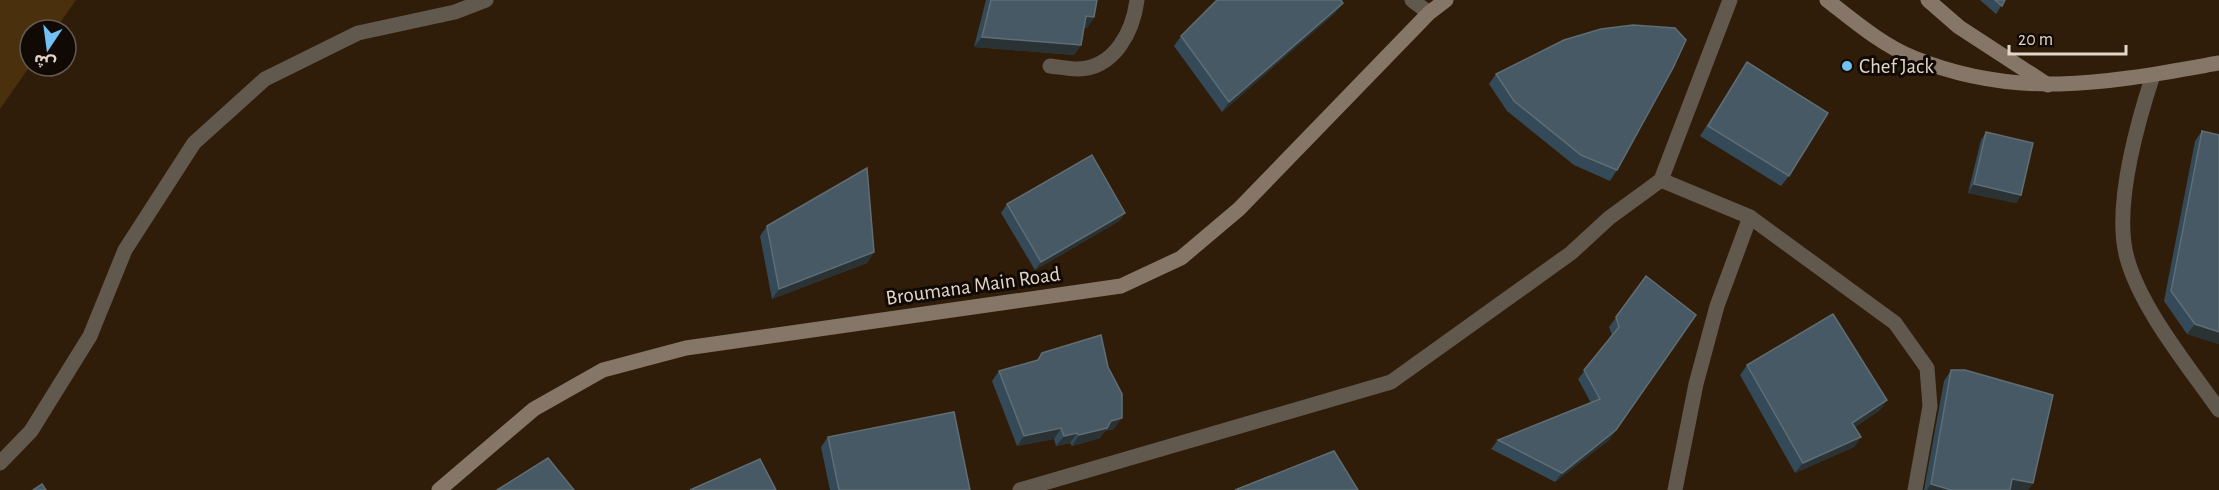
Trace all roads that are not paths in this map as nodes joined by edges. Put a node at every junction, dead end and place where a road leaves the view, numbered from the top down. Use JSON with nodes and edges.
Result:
{"nodes":[{"id":1,"x":486,"y":0,"type":"edge"},
{"id":2,"x":1137,"y":0,"type":"edge"},
{"id":3,"x":1412,"y":0,"type":"edge"},
{"id":4,"x":1446,"y":0,"type":"edge"},
{"id":5,"x":1730,"y":0,"type":"edge"},
{"id":6,"x":1827,"y":0,"type":"edge"},
{"id":7,"x":1928,"y":0,"type":"edge"},
{"id":8,"x":1429,"y":12,"type":"junction"},
{"id":9,"x":2219,"y":63,"type":"edge"},
{"id":10,"x":1050,"y":66,"type":"dead end"},
{"id":11,"x":2154,"y":75,"type":"junction"},
{"id":12,"x":2048,"y":85,"type":"junction"},
{"id":13,"x":1661,"y":180,"type":"junction"},
{"id":14,"x":1750,"y":217,"type":"junction"},
{"id":15,"x":2219,"y":410,"type":"edge"},
{"id":16,"x":0,"y":463,"type":"edge"},
{"id":17,"x":440,"y":490,"type":"edge"},
{"id":18,"x":1020,"y":490,"type":"edge"},
{"id":19,"x":1676,"y":490,"type":"edge"},
{"id":20,"x":1915,"y":490,"type":"edge"}],
"edges":[{"from":1,"to":16,"type":"street"},
{"from":2,"to":10,"type":"street"},
{"from":3,"to":8,"type":"street"},
{"from":4,"to":8,"type":"main road","name":"Broumana Main Road"},
{"from":5,"to":13,"type":"street"},
{"from":6,"to":12,"type":"main road"},
{"from":7,"to":12,"type":"main road"},
{"from":8,"to":17,"type":"main road","name":"Broumana Main Road"},
{"from":9,"to":11,"type":"main road"},
{"from":11,"to":12,"type":"main road"},
{"from":11,"to":15,"type":"street"},
{"from":13,"to":14,"type":"street"},
{"from":13,"to":18,"type":"street"},
{"from":14,"to":19,"type":"street"},
{"from":14,"to":20,"type":"street"}]}
